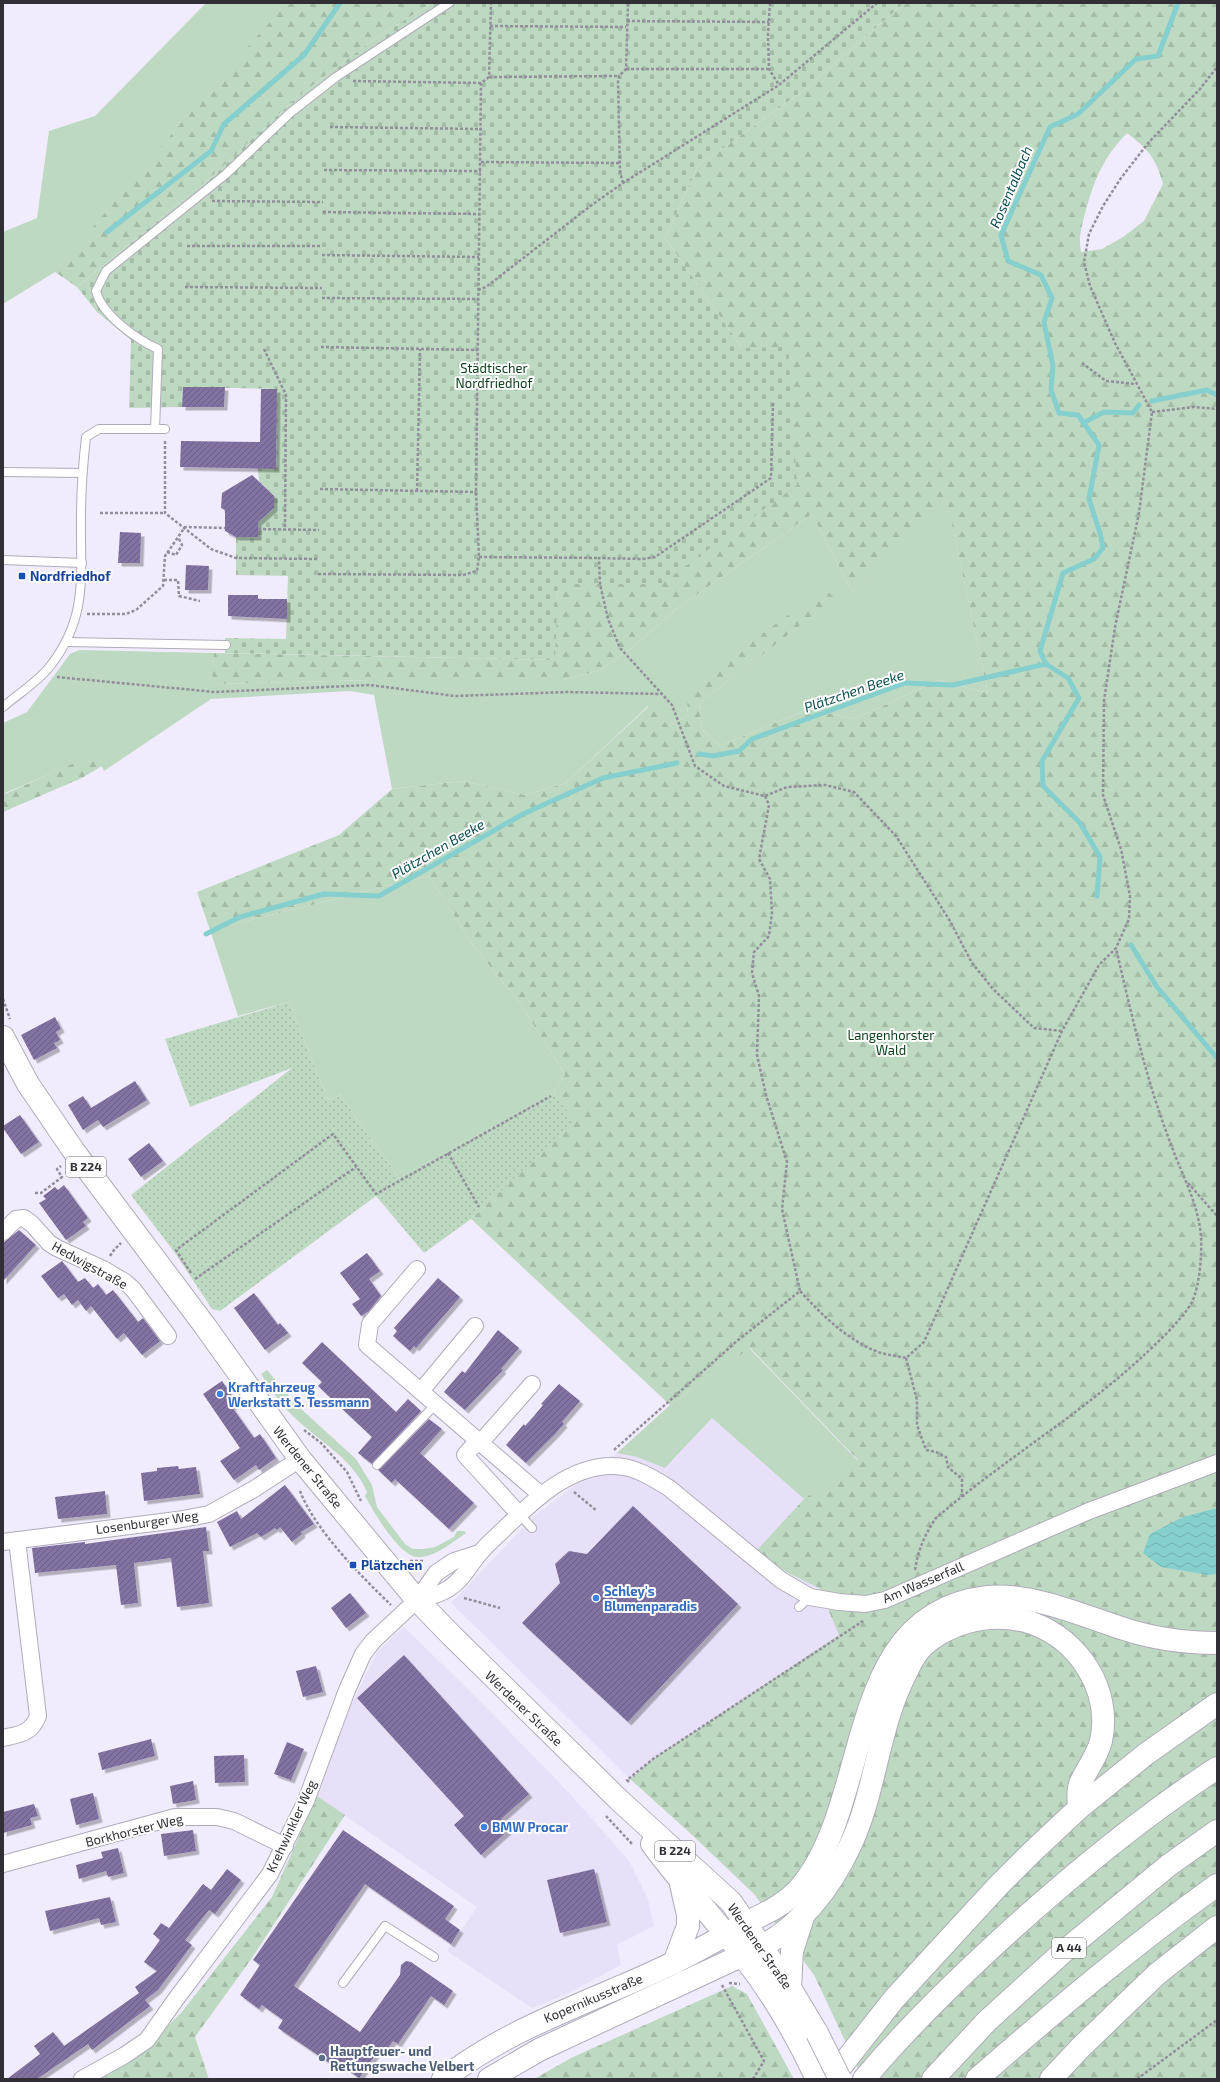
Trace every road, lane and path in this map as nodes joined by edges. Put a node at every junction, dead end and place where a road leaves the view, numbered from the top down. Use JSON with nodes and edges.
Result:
{"nodes":[{"id":1,"x":449,"y":3,"type":"edge"},
{"id":2,"x":491,"y":3,"type":"edge"},
{"id":3,"x":628,"y":3,"type":"edge"},
{"id":4,"x":770,"y":3,"type":"edge"},
{"id":5,"x":877,"y":3,"type":"edge"},
{"id":6,"x":627,"y":21,"type":"junction"},
{"id":7,"x":769,"y":22,"type":"junction"},
{"id":8,"x":490,"y":26,"type":"junction"},
{"id":9,"x":626,"y":28,"type":"junction"},
{"id":10,"x":1217,"y":67,"type":"edge"},
{"id":11,"x":626,"y":69,"type":"junction"},
{"id":12,"x":769,"y":69,"type":"junction"},
{"id":13,"x":620,"y":76,"type":"junction"},
{"id":14,"x":489,"y":77,"type":"junction"},
{"id":15,"x":346,"y":81,"type":"dead end"},
{"id":16,"x":481,"y":83,"type":"junction"},
{"id":17,"x":779,"y":85,"type":"junction"},
{"id":18,"x":330,"y":127,"type":"dead end"},
{"id":19,"x":482,"y":129,"type":"junction"},
{"id":20,"x":481,"y":162,"type":"junction"},
{"id":21,"x":619,"y":163,"type":"junction"},
{"id":22,"x":324,"y":170,"type":"dead end"},
{"id":23,"x":481,"y":171,"type":"junction"},
{"id":24,"x":623,"y":183,"type":"junction"},
{"id":25,"x":194,"y":201,"type":"junction"},
{"id":26,"x":322,"y":202,"type":"dead end"},
{"id":27,"x":322,"y":212,"type":"dead end"},
{"id":28,"x":479,"y":214,"type":"junction"},
{"id":29,"x":187,"y":246,"type":"dead end"},
{"id":30,"x":322,"y":246,"type":"dead end"},
{"id":31,"x":322,"y":255,"type":"dead end"},
{"id":32,"x":479,"y":257,"type":"junction"},
{"id":33,"x":185,"y":287,"type":"dead end"},
{"id":34,"x":322,"y":288,"type":"dead end"},
{"id":35,"x":478,"y":290,"type":"junction"},
{"id":36,"x":322,"y":298,"type":"dead end"},
{"id":37,"x":478,"y":299,"type":"junction"},
{"id":38,"x":321,"y":347,"type":"dead end"},
{"id":39,"x":264,"y":349,"type":"dead end"},
{"id":40,"x":420,"y":349,"type":"junction"},
{"id":41,"x":478,"y":350,"type":"junction"},
{"id":42,"x":1082,"y":362,"type":"dead end"},
{"id":43,"x":1136,"y":384,"type":"junction"},
{"id":44,"x":773,"y":403,"type":"dead end"},
{"id":45,"x":1217,"y":409,"type":"edge"},
{"id":46,"x":1152,"y":412,"type":"junction"},
{"id":47,"x":155,"y":429,"type":"junction"},
{"id":48,"x":165,"y":429,"type":"joint"},
{"id":49,"x":3,"y":472,"type":"edge"},
{"id":50,"x":82,"y":473,"type":"junction"},
{"id":51,"x":320,"y":489,"type":"dead end"},
{"id":52,"x":417,"y":491,"type":"junction"},
{"id":53,"x":476,"y":492,"type":"junction"},
{"id":54,"x":165,"y":513,"type":"junction"},
{"id":55,"x":100,"y":514,"type":"dead end"},
{"id":56,"x":185,"y":527,"type":"junction"},
{"id":57,"x":225,"y":528,"type":"dead end"},
{"id":58,"x":258,"y":529,"type":"dead end"},
{"id":59,"x":285,"y":530,"type":"junction"},
{"id":60,"x":319,"y":530,"type":"dead end"},
{"id":61,"x":177,"y":537,"type":"junction"},
{"id":62,"x":167,"y":552,"type":"junction"},
{"id":63,"x":479,"y":557,"type":"junction"},
{"id":64,"x":599,"y":558,"type":"junction"},
{"id":65,"x":3,"y":560,"type":"edge"},
{"id":66,"x":318,"y":560,"type":"dead end"},
{"id":67,"x":82,"y":563,"type":"junction"},
{"id":68,"x":318,"y":574,"type":"dead end"},
{"id":69,"x":164,"y":580,"type":"junction"},
{"id":70,"x":200,"y":601,"type":"dead end"},
{"id":71,"x":86,"y":614,"type":"dead end"},
{"id":72,"x":66,"y":642,"type":"junction"},
{"id":73,"x":226,"y":645,"type":"dead end"},
{"id":74,"x":42,"y":675,"type":"junction"},
{"id":75,"x":662,"y":694,"type":"junction"},
{"id":76,"x":7,"y":701,"type":"edge"},
{"id":77,"x":3,"y":707,"type":"edge"},
{"id":78,"x":765,"y":796,"type":"junction"},
{"id":79,"x":1116,"y":948,"type":"junction"},
{"id":80,"x":1062,"y":1031,"type":"junction"},
{"id":81,"x":3,"y":1037,"type":"edge"},
{"id":82,"x":550,"y":1096,"type":"dead end"},
{"id":83,"x":448,"y":1153,"type":"junction"},
{"id":84,"x":60,"y":1167,"type":"dead end"},
{"id":85,"x":356,"y":1167,"type":"junction"},
{"id":86,"x":1188,"y":1183,"type":"junction"},
{"id":87,"x":35,"y":1193,"type":"dead end"},
{"id":88,"x":479,"y":1207,"type":"dead end"},
{"id":89,"x":1217,"y":1216,"type":"edge"},
{"id":90,"x":3,"y":1232,"type":"edge"},
{"id":91,"x":118,"y":1246,"type":"dead end"},
{"id":92,"x":112,"y":1253,"type":"dead end"},
{"id":93,"x":417,"y":1269,"type":"dead end"},
{"id":94,"x":195,"y":1279,"type":"junction"},
{"id":95,"x":199,"y":1285,"type":"dead end"},
{"id":96,"x":800,"y":1291,"type":"junction"},
{"id":97,"x":475,"y":1326,"type":"dead end"},
{"id":98,"x":168,"y":1336,"type":"dead end"},
{"id":99,"x":906,"y":1358,"type":"junction"},
{"id":100,"x":532,"y":1384,"type":"dead end"},
{"id":101,"x":421,"y":1391,"type":"junction"},
{"id":102,"x":436,"y":1404,"type":"junction"},
{"id":103,"x":480,"y":1442,"type":"junction"},
{"id":104,"x":321,"y":1443,"type":"dead end"},
{"id":105,"x":300,"y":1459,"type":"junction"},
{"id":106,"x":1217,"y":1463,"type":"edge"},
{"id":107,"x":377,"y":1465,"type":"dead end"},
{"id":108,"x":605,"y":1467,"type":"junction"},
{"id":109,"x":347,"y":1472,"type":"dead end"},
{"id":110,"x":572,"y":1490,"type":"dead end"},
{"id":111,"x":541,"y":1495,"type":"junction"},
{"id":112,"x":962,"y":1497,"type":"junction"},
{"id":113,"x":597,"y":1511,"type":"dead end"},
{"id":114,"x":519,"y":1514,"type":"junction"},
{"id":115,"x":532,"y":1528,"type":"dead end"},
{"id":116,"x":10,"y":1541,"type":"edge"},
{"id":117,"x":340,"y":1550,"type":"dead end"},
{"id":118,"x":916,"y":1586,"type":"junction"},
{"id":119,"x":461,"y":1597,"type":"dead end"},
{"id":120,"x":417,"y":1600,"type":"junction"},
{"id":121,"x":885,"y":1600,"type":"junction"},
{"id":122,"x":500,"y":1608,"type":"dead end"},
{"id":123,"x":401,"y":1614,"type":"junction"},
{"id":124,"x":1217,"y":1643,"type":"edge"},
{"id":125,"x":1217,"y":1704,"type":"edge"},
{"id":126,"x":3,"y":1738,"type":"edge"},
{"id":127,"x":1217,"y":1768,"type":"edge"},
{"id":128,"x":627,"y":1780,"type":"dead end"},
{"id":129,"x":610,"y":1806,"type":"junction"},
{"id":130,"x":1078,"y":1808,"type":"junction"},
{"id":131,"x":1217,"y":1831,"type":"edge"},
{"id":132,"x":285,"y":1846,"type":"junction"},
{"id":133,"x":634,"y":1846,"type":"dead end"},
{"id":134,"x":3,"y":1864,"type":"edge"},
{"id":135,"x":680,"y":1881,"type":"junction"},
{"id":136,"x":1217,"y":1885,"type":"edge"},
{"id":137,"x":803,"y":1916,"type":"junction"},
{"id":138,"x":745,"y":1923,"type":"junction"},
{"id":139,"x":1217,"y":1927,"type":"edge"},
{"id":140,"x":725,"y":1935,"type":"junction"},
{"id":141,"x":752,"y":1951,"type":"junction"},
{"id":142,"x":434,"y":1958,"type":"dead end"},
{"id":143,"x":674,"y":1963,"type":"junction"},
{"id":144,"x":343,"y":1983,"type":"dead end"},
{"id":145,"x":721,"y":1984,"type":"dead end"},
{"id":146,"x":790,"y":1988,"type":"junction"},
{"id":147,"x":1217,"y":2020,"type":"edge"},
{"id":148,"x":810,"y":2040,"type":"junction"},
{"id":149,"x":82,"y":2079,"type":"edge"},
{"id":150,"x":443,"y":2079,"type":"edge"},
{"id":151,"x":489,"y":2079,"type":"edge"},
{"id":152,"x":753,"y":2079,"type":"edge"},
{"id":153,"x":817,"y":2079,"type":"edge"},
{"id":154,"x":831,"y":2079,"type":"edge"},
{"id":155,"x":840,"y":2079,"type":"edge"},
{"id":156,"x":864,"y":2079,"type":"edge"},
{"id":157,"x":933,"y":2079,"type":"edge"},
{"id":158,"x":978,"y":2079,"type":"edge"},
{"id":159,"x":1052,"y":2079,"type":"edge"},
{"id":160,"x":1137,"y":2079,"type":"edge"}],
"edges":[{"from":1,"to":25,"type":"lane"},
{"from":2,"to":8,"type":"path"},
{"from":3,"to":6,"type":"path"},
{"from":4,"to":7,"type":"path"},
{"from":5,"to":17,"type":"path"},
{"from":6,"to":7,"type":"path"},
{"from":6,"to":9,"type":"path"},
{"from":7,"to":12,"type":"path"},
{"from":8,"to":9,"type":"path"},
{"from":8,"to":14,"type":"path"},
{"from":9,"to":11,"type":"path"},
{"from":10,"to":43,"type":"path"},
{"from":11,"to":12,"type":"path"},
{"from":11,"to":13,"type":"path"},
{"from":12,"to":17,"type":"path"},
{"from":13,"to":14,"type":"path"},
{"from":13,"to":21,"type":"path"},
{"from":14,"to":16,"type":"path"},
{"from":15,"to":16,"type":"path"},
{"from":16,"to":19,"type":"path"},
{"from":17,"to":24,"type":"path"},
{"from":18,"to":19,"type":"path"},
{"from":19,"to":20,"type":"path"},
{"from":20,"to":21,"type":"path"},
{"from":20,"to":23,"type":"path"},
{"from":21,"to":24,"type":"path"},
{"from":22,"to":23,"type":"path"},
{"from":23,"to":28,"type":"path"},
{"from":24,"to":35,"type":"path"},
{"from":25,"to":26,"type":"path"},
{"from":25,"to":47,"type":"lane"},
{"from":27,"to":28,"type":"path"},
{"from":28,"to":32,"type":"path"},
{"from":29,"to":30,"type":"path"},
{"from":31,"to":32,"type":"path"},
{"from":32,"to":35,"type":"path"},
{"from":33,"to":34,"type":"path"},
{"from":35,"to":37,"type":"path"},
{"from":36,"to":37,"type":"path"},
{"from":37,"to":41,"type":"path"},
{"from":38,"to":40,"type":"path"},
{"from":39,"to":59,"type":"path"},
{"from":40,"to":41,"type":"path"},
{"from":40,"to":52,"type":"path"},
{"from":41,"to":53,"type":"path"},
{"from":42,"to":43,"type":"path"},
{"from":43,"to":46,"type":"path"},
{"from":44,"to":64,"type":"path"},
{"from":45,"to":46,"type":"path"},
{"from":46,"to":79,"type":"path"},
{"from":47,"to":48,"type":"lane"},
{"from":47,"to":50,"type":"lane"},
{"from":48,"to":54,"type":"path"},
{"from":49,"to":50,"type":"lane"},
{"from":50,"to":67,"type":"lane"},
{"from":51,"to":52,"type":"path"},
{"from":52,"to":53,"type":"path"},
{"from":53,"to":63,"type":"path"},
{"from":54,"to":55,"type":"path"},
{"from":54,"to":56,"type":"path"},
{"from":56,"to":57,"type":"path"},
{"from":56,"to":61,"type":"path"},
{"from":56,"to":66,"type":"path"},
{"from":58,"to":59,"type":"path"},
{"from":59,"to":60,"type":"path"},
{"from":61,"to":62,"type":"path"},
{"from":61,"to":62,"type":"path"},
{"from":62,"to":69,"type":"path"},
{"from":63,"to":64,"type":"path"},
{"from":63,"to":68,"type":"path"},
{"from":64,"to":75,"type":"path"},
{"from":65,"to":67,"type":"lane"},
{"from":67,"to":72,"type":"lane"},
{"from":69,"to":70,"type":"path"},
{"from":69,"to":71,"type":"path"},
{"from":72,"to":73,"type":"lane"},
{"from":72,"to":74,"type":"lane"},
{"from":74,"to":75,"type":"path"},
{"from":74,"to":76,"type":"lane"},
{"from":75,"to":78,"type":"path"},
{"from":76,"to":77,"type":"lane"},
{"from":78,"to":80,"type":"path"},
{"from":78,"to":96,"type":"path"},
{"from":79,"to":80,"type":"path"},
{"from":79,"to":86,"type":"path"},
{"from":80,"to":99,"type":"path"},
{"from":81,"to":105,"type":"main road","name":"Werdener Straße","number":"B 224"},
{"from":82,"to":83,"type":"path"},
{"from":83,"to":85,"type":"path"},
{"from":83,"to":88,"type":"path"},
{"from":84,"to":87,"type":"path"},
{"from":85,"to":94,"type":"path"},
{"from":85,"to":94,"type":"path"},
{"from":86,"to":89,"type":"path"},
{"from":86,"to":112,"type":"path"},
{"from":90,"to":98,"type":"street","name":"Hedwigstraße"},
{"from":91,"to":92,"type":"path"},
{"from":93,"to":101,"type":"street"},
{"from":94,"to":95,"type":"path"},
{"from":96,"to":99,"type":"path"},
{"from":96,"to":108,"type":"path"},
{"from":97,"to":101,"type":"street"},
{"from":99,"to":112,"type":"path"},
{"from":100,"to":103,"type":"street"},
{"from":101,"to":102,"type":"street"},
{"from":102,"to":103,"type":"street"},
{"from":102,"to":107,"type":"lane"},
{"from":103,"to":111,"type":"street"},
{"from":103,"to":114,"type":"street"},
{"from":104,"to":109,"type":"path"},
{"from":105,"to":116,"type":"street","name":"Losenburger Weg"},
{"from":105,"to":120,"type":"main road","name":"Werdener Straße","number":"B 224"},
{"from":106,"to":118,"type":"street","name":"Am Wasserfall"},
{"from":108,"to":111,"type":"street","name":"Am Wasserfall"},
{"from":108,"to":121,"type":"street","name":"Am Wasserfall"},
{"from":110,"to":113,"type":"path"},
{"from":111,"to":114,"type":"street","name":"Am Wasserfall"},
{"from":112,"to":118,"type":"path"},
{"from":114,"to":115,"type":"lane"},
{"from":114,"to":120,"type":"street","name":"Am Wasserfall"},
{"from":116,"to":126,"type":"street"},
{"from":117,"to":123,"type":"path"},
{"from":118,"to":121,"type":"street","name":"Am Wasserfall"},
{"from":119,"to":122,"type":"path"},
{"from":120,"to":123,"type":"street","name":"Krehwinkler Weg"},
{"from":120,"to":129,"type":"main road","name":"Werdener Straße","number":"B 224"},
{"from":121,"to":128,"type":"path"},
{"from":123,"to":132,"type":"street","name":"Krehwinkler Weg"},
{"from":124,"to":138,"type":"main road","name":"Kopernikusstraße"},
{"from":125,"to":130,"type":"main road"},
{"from":127,"to":156,"type":"main road"},
{"from":129,"to":133,"type":"path"},
{"from":129,"to":135,"type":"main road","name":"Werdener Straße","number":"B 224"},
{"from":129,"to":138,"type":"main road","name":"Werdener Straße","number":"B 224"},
{"from":130,"to":137,"type":"main road"},
{"from":130,"to":154,"type":"main road"},
{"from":131,"to":157,"type":"main road","number":"A 44"},
{"from":132,"to":134,"type":"street","name":"Borkhorster Weg"},
{"from":132,"to":149,"type":"street","name":"Krehwinkler Weg"},
{"from":135,"to":140,"type":"main road","name":"Werdener Straße","number":"B 224"},
{"from":135,"to":143,"type":"main road"},
{"from":136,"to":158,"type":"main road"},
{"from":137,"to":141,"type":"main road","name":"Kopernikusstraße"},
{"from":137,"to":146,"type":"main road"},
{"from":138,"to":140,"type":"main road","name":"Kopernikusstraße"},
{"from":138,"to":141,"type":"main road","name":"Werdener Straße","number":"B 224"},
{"from":139,"to":159,"type":"main road"},
{"from":140,"to":141,"type":"main road","name":"Werdener Straße","number":"B 224"},
{"from":140,"to":143,"type":"main road","name":"Kopernikusstraße"},
{"from":141,"to":146,"type":"main road","name":"Werdener Straße","number":"B 224"},
{"from":141,"to":148,"type":"main road","name":"Werdener Straße","number":"B 224"},
{"from":141,"to":151,"type":"main road","name":"Kopernikusstraße"},
{"from":142,"to":144,"type":"lane"},
{"from":143,"to":150,"type":"main road","name":"Kopernikusstraße"},
{"from":145,"to":152,"type":"path"},
{"from":146,"to":148,"type":"main road","name":"Werdener Straße","number":"B 224"},
{"from":147,"to":160,"type":"path"},
{"from":148,"to":153,"type":"main road","name":"Werdener Straße","number":"B 224"},
{"from":148,"to":155,"type":"main road","name":"Werdener Straße","number":"B 224","bridge":true}]}
